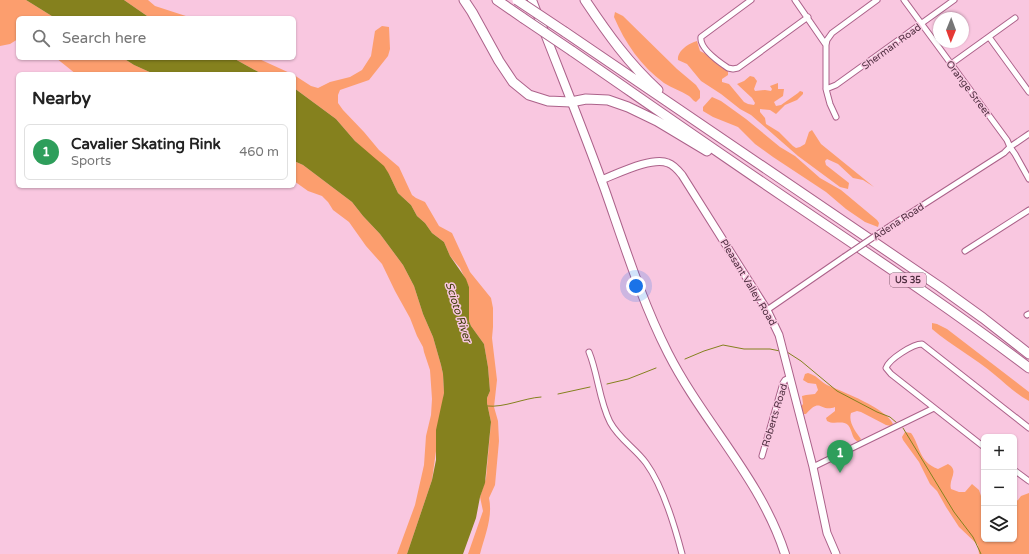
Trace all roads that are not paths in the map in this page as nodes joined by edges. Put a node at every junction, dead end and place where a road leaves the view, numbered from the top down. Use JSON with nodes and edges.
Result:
{"nodes":[{"id":1,"x":464,"y":0,"type":"edge"},
{"id":2,"x":497,"y":0,"type":"edge"},
{"id":3,"x":517,"y":0,"type":"edge"},
{"id":4,"x":532,"y":0,"type":"edge"},
{"id":5,"x":586,"y":0,"type":"edge"},
{"id":6,"x":751,"y":0,"type":"edge"},
{"id":7,"x":877,"y":0,"type":"edge"},
{"id":8,"x":904,"y":0,"type":"edge"},
{"id":9,"x":954,"y":0,"type":"edge"},
{"id":10,"x":797,"y":1,"type":"edge"},
{"id":11,"x":808,"y":17,"type":"junction"},
{"id":12,"x":1015,"y":18,"type":"dead end"},
{"id":13,"x":922,"y":24,"type":"junction"},
{"id":14,"x":989,"y":36,"type":"junction"},
{"id":15,"x":826,"y":45,"type":"junction"},
{"id":16,"x":951,"y":64,"type":"junction"},
{"id":17,"x":826,"y":89,"type":"junction"},
{"id":18,"x":1029,"y":92,"type":"edge"},
{"id":19,"x":571,"y":102,"type":"junction"},
{"id":20,"x":671,"y":105,"type":"junction"},
{"id":21,"x":836,"y":117,"type":"dead end"},
{"id":22,"x":1029,"y":134,"type":"edge"},
{"id":23,"x":1010,"y":147,"type":"junction"},
{"id":24,"x":742,"y":168,"type":"junction"},
{"id":25,"x":1029,"y":179,"type":"edge"},
{"id":26,"x":601,"y":180,"type":"junction"},
{"id":27,"x":1029,"y":210,"type":"edge"},
{"id":28,"x":966,"y":251,"type":"dead end"},
{"id":29,"x":767,"y":310,"type":"junction"},
{"id":30,"x":589,"y":352,"type":"dead end"},
{"id":31,"x":1029,"y":354,"type":"edge"},
{"id":32,"x":1029,"y":368,"type":"edge"},
{"id":33,"x":790,"y":378,"type":"junction"},
{"id":34,"x":934,"y":408,"type":"junction"},
{"id":35,"x":1029,"y":428,"type":"edge"},
{"id":36,"x":981,"y":444,"type":"edge"},
{"id":37,"x":762,"y":456,"type":"dead end"},
{"id":38,"x":813,"y":467,"type":"junction"},
{"id":39,"x":1017,"y":472,"type":"edge"},
{"id":40,"x":1029,"y":480,"type":"edge"},
{"id":41,"x":682,"y":554,"type":"edge"},
{"id":42,"x":785,"y":554,"type":"edge"},
{"id":43,"x":836,"y":554,"type":"edge"}],
"edges":[{"from":1,"to":19,"type":"highway"},
{"from":2,"to":24,"type":"highway","number":"US 35","bridge":true},
{"from":3,"to":20,"type":"highway","number":"US 35","bridge":true},
{"from":4,"to":19,"type":"main road"},
{"from":5,"to":20,"type":"highway"},
{"from":6,"to":11,"type":"street"},
{"from":7,"to":15,"type":"street"},
{"from":8,"to":13,"type":"street","name":"Orange Street"},
{"from":9,"to":13,"type":"street","name":"Sherman Road"},
{"from":10,"to":11,"type":"street"},
{"from":11,"to":15,"type":"street"},
{"from":12,"to":14,"type":"street"},
{"from":13,"to":16,"type":"street","name":"Orange Street"},
{"from":13,"to":17,"type":"street","name":"Sherman Road"},
{"from":14,"to":16,"type":"street"},
{"from":14,"to":18,"type":"street"},
{"from":15,"to":17,"type":"street"},
{"from":16,"to":23,"type":"street","name":"Orange Street"},
{"from":17,"to":21,"type":"street"},
{"from":19,"to":24,"type":"highway"},
{"from":19,"to":26,"type":"main road"},
{"from":20,"to":31,"type":"highway","number":"US 35"},
{"from":22,"to":23,"type":"street","name":"Adena Road"},
{"from":23,"to":25,"type":"street","name":"Orange Street"},
{"from":23,"to":29,"type":"street","name":"Adena Road","bridge":true},
{"from":24,"to":32,"type":"highway","number":"US 35"},
{"from":26,"to":29,"type":"street","name":"Pleasant Valley Road"},
{"from":26,"to":42,"type":"main road"},
{"from":27,"to":28,"type":"street"},
{"from":29,"to":33,"type":"street","name":"Pleasant Valley Road"},
{"from":30,"to":41,"type":"street"},
{"from":33,"to":37,"type":"street","name":"Roberts Road"},
{"from":33,"to":38,"type":"street","name":"Pleasant Valley Road"},
{"from":34,"to":35,"type":"street"},
{"from":34,"to":36,"type":"street"},
{"from":34,"to":38,"type":"street"},
{"from":38,"to":43,"type":"street","name":"Pleasant Valley Road"},
{"from":39,"to":40,"type":"street"}]}
